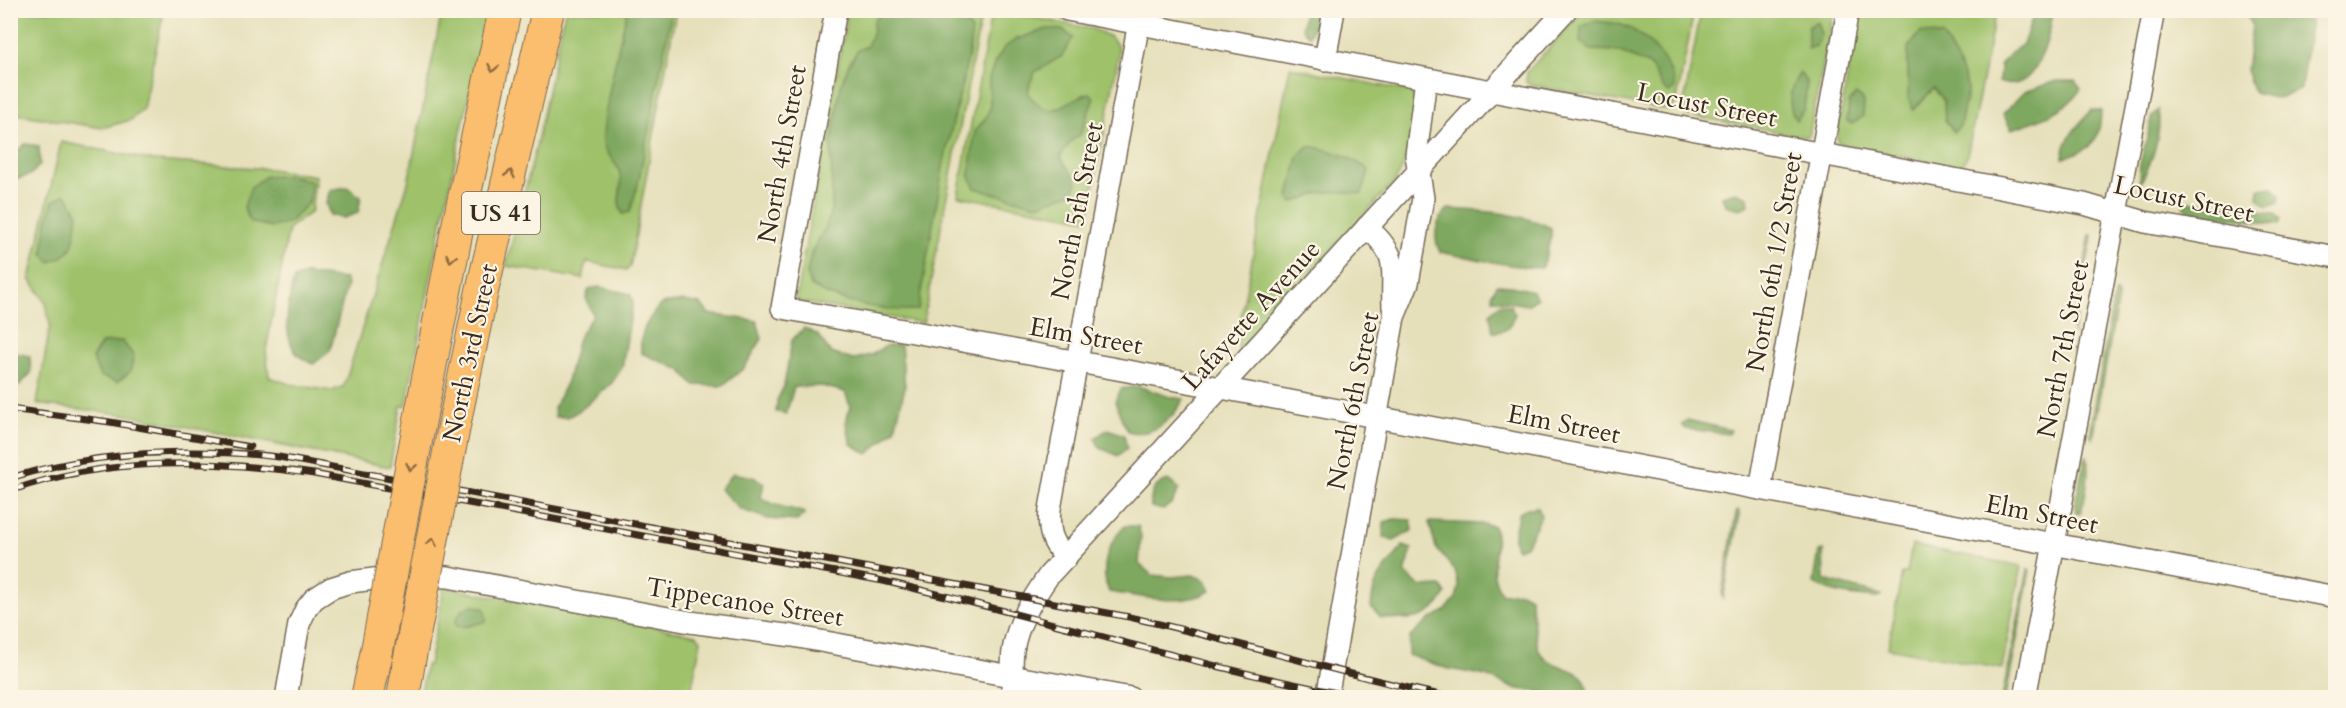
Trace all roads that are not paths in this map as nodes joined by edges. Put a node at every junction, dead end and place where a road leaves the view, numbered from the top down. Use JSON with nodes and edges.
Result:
{"nodes":[{"id":1,"x":505,"y":10,"type":"edge"},
{"id":2,"x":548,"y":10,"type":"edge"},
{"id":3,"x":836,"y":10,"type":"edge"},
{"id":4,"x":1067,"y":10,"type":"edge"},
{"id":5,"x":1334,"y":10,"type":"edge"},
{"id":6,"x":1566,"y":10,"type":"edge"},
{"id":7,"x":1848,"y":10,"type":"edge"},
{"id":8,"x":2154,"y":10,"type":"edge"},
{"id":9,"x":1140,"y":17,"type":"edge"},
{"id":10,"x":1325,"y":60,"type":"junction"},
{"id":11,"x":1426,"y":79,"type":"junction"},
{"id":12,"x":1492,"y":92,"type":"junction"},
{"id":13,"x":1822,"y":154,"type":"junction"},
{"id":14,"x":1419,"y":172,"type":"junction"},
{"id":15,"x":2116,"y":214,"type":"junction"},
{"id":16,"x":1367,"y":227,"type":"junction"},
{"id":17,"x":2336,"y":257,"type":"edge"},
{"id":18,"x":782,"y":308,"type":"joint"},
{"id":19,"x":1394,"y":317,"type":"junction"},
{"id":20,"x":1076,"y":362,"type":"junction"},
{"id":21,"x":1221,"y":388,"type":"junction"},
{"id":22,"x":1376,"y":417,"type":"junction"},
{"id":23,"x":1760,"y":489,"type":"junction"},
{"id":24,"x":2054,"y":544,"type":"junction"},
{"id":25,"x":1066,"y":558,"type":"junction"},
{"id":26,"x":2336,"y":597,"type":"edge"},
{"id":27,"x":1013,"y":676,"type":"junction"},
{"id":28,"x":286,"y":698,"type":"edge"},
{"id":29,"x":367,"y":698,"type":"edge"},
{"id":30,"x":403,"y":698,"type":"edge"},
{"id":31,"x":1012,"y":698,"type":"edge"},
{"id":32,"x":1131,"y":698,"type":"edge"},
{"id":33,"x":1327,"y":698,"type":"edge"},
{"id":34,"x":2025,"y":698,"type":"edge"}],
"edges":[{"from":1,"to":29,"type":"highway","name":"North 3rd Street","number":"US 41","one_way":true,"bridge":true},
{"from":30,"to":2,"type":"highway","name":"North 3rd Street","number":"US 41","one_way":true,"bridge":true},
{"from":3,"to":18,"type":"street","name":"North 4th Street"},
{"from":4,"to":9,"type":"street","name":"Locust Street"},
{"from":5,"to":10,"type":"street"},
{"from":6,"to":12,"type":"street","name":"Lafayette Avenue"},
{"from":7,"to":13,"type":"street","name":"North 6th 1/2 Street"},
{"from":8,"to":15,"type":"street","name":"North 7th Street"},
{"from":9,"to":10,"type":"street","name":"Locust Street"},
{"from":9,"to":20,"type":"street","name":"North 5th Street"},
{"from":10,"to":11,"type":"street","name":"Locust Street"},
{"from":11,"to":12,"type":"street","name":"Locust Street"},
{"from":11,"to":14,"type":"street","name":"North 6th Street"},
{"from":12,"to":13,"type":"street","name":"Locust Street"},
{"from":12,"to":14,"type":"street","name":"Lafayette Avenue"},
{"from":13,"to":15,"type":"street","name":"Locust Street"},
{"from":13,"to":23,"type":"street","name":"North 6th 1/2 Street"},
{"from":14,"to":16,"type":"street","name":"Lafayette Avenue"},
{"from":14,"to":19,"type":"street","name":"North 6th Street"},
{"from":15,"to":17,"type":"street","name":"Locust Street"},
{"from":15,"to":24,"type":"street","name":"North 7th Street"},
{"from":16,"to":19,"type":"street"},
{"from":16,"to":21,"type":"street","name":"Lafayette Avenue"},
{"from":18,"to":20,"type":"street","name":"Elm Street"},
{"from":19,"to":22,"type":"street","name":"North 6th Street"},
{"from":20,"to":21,"type":"street","name":"Elm Street"},
{"from":20,"to":25,"type":"street","name":"North 5th Street"},
{"from":21,"to":22,"type":"street","name":"Elm Street"},
{"from":21,"to":25,"type":"street","name":"Lafayette Avenue"},
{"from":22,"to":23,"type":"street","name":"Elm Street"},
{"from":22,"to":33,"type":"street","name":"North 6th Street"},
{"from":23,"to":24,"type":"street","name":"Elm Street"},
{"from":24,"to":26,"type":"street","name":"Elm Street"},
{"from":24,"to":34,"type":"street","name":"North 7th Street"},
{"from":25,"to":27,"type":"street","name":"Lafayette Avenue"},
{"from":27,"to":28,"type":"street","name":"Tippecanoe Street"},
{"from":27,"to":31,"type":"street"},
{"from":27,"to":32,"type":"street","name":"Tippecanoe Street"}]}
